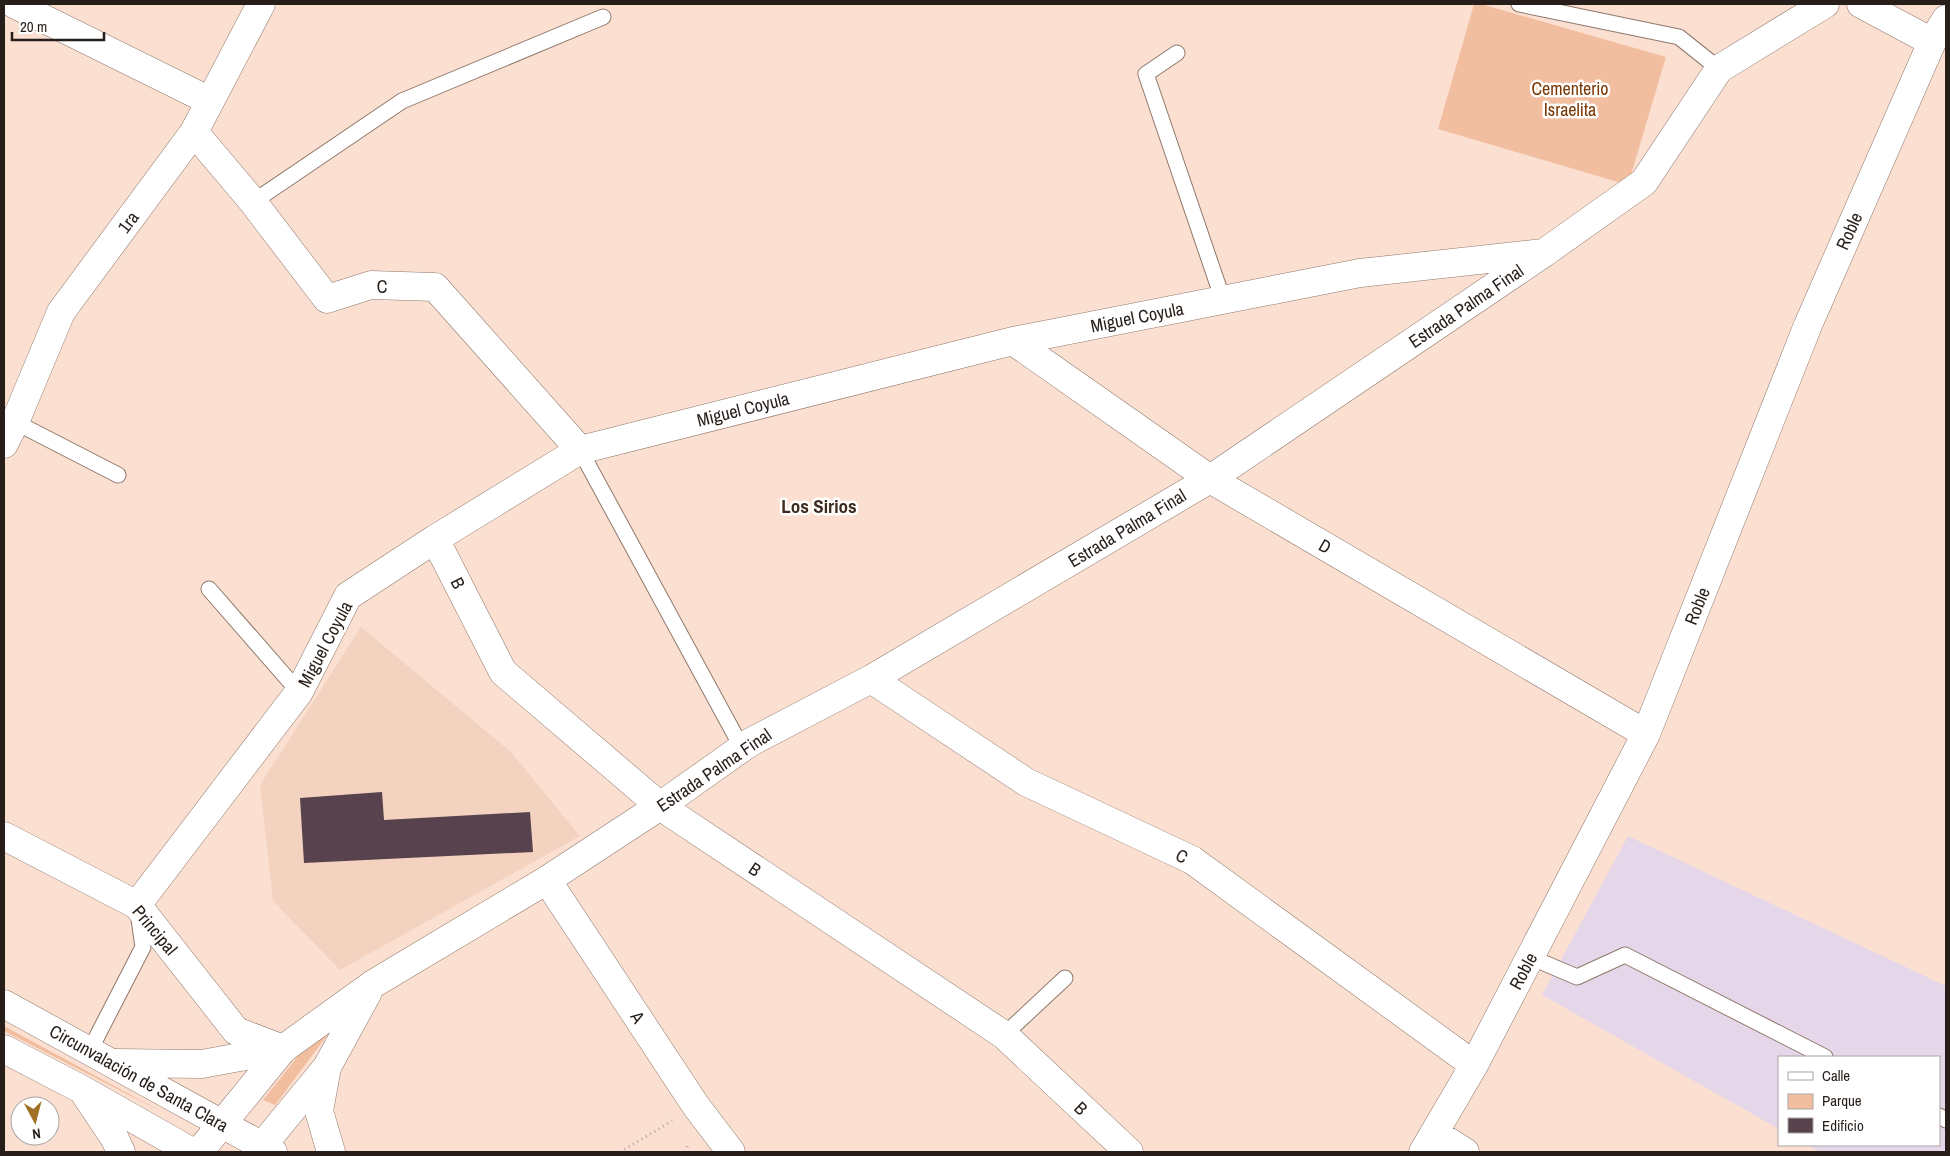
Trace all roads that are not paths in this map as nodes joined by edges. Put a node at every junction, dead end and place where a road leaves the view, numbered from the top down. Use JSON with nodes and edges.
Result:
{"nodes":[{"id":1,"x":14,"y":4,"type":"edge"},
{"id":2,"x":261,"y":4,"type":"edge"},
{"id":3,"x":1519,"y":4,"type":"edge"},
{"id":4,"x":1826,"y":4,"type":"edge"},
{"id":5,"x":1861,"y":4,"type":"edge"},
{"id":6,"x":603,"y":17,"type":"dead end"},
{"id":7,"x":1946,"y":19,"type":"edge"},
{"id":8,"x":1932,"y":42,"type":"junction"},
{"id":9,"x":1178,"y":53,"type":"dead end"},
{"id":10,"x":1719,"y":69,"type":"junction"},
{"id":11,"x":210,"y":101,"type":"junction"},
{"id":12,"x":194,"y":132,"type":"junction"},
{"id":13,"x":253,"y":202,"type":"junction"},
{"id":14,"x":1544,"y":253,"type":"junction"},
{"id":15,"x":1223,"y":300,"type":"junction"},
{"id":16,"x":1013,"y":341,"type":"junction"},
{"id":17,"x":9,"y":433,"type":"edge"},
{"id":18,"x":580,"y":450,"type":"junction"},
{"id":19,"x":118,"y":475,"type":"dead end"},
{"id":20,"x":1210,"y":479,"type":"junction"},
{"id":21,"x":435,"y":539,"type":"junction"},
{"id":22,"x":209,"y":589,"type":"dead end"},
{"id":23,"x":871,"y":679,"type":"junction"},
{"id":24,"x":299,"y":692,"type":"junction"},
{"id":25,"x":1646,"y":734,"type":"junction"},
{"id":26,"x":742,"y":748,"type":"junction"},
{"id":27,"x":660,"y":806,"type":"junction"},
{"id":28,"x":4,"y":836,"type":"edge"},
{"id":29,"x":547,"y":880,"type":"junction"},
{"id":30,"x":137,"y":905,"type":"junction"},
{"id":31,"x":1530,"y":957,"type":"junction"},
{"id":32,"x":1065,"y":978,"type":"dead end"},
{"id":33,"x":373,"y":984,"type":"junction"},
{"id":34,"x":4,"y":1004,"type":"edge"},
{"id":35,"x":1004,"y":1035,"type":"junction"},
{"id":36,"x":284,"y":1049,"type":"junction"},
{"id":37,"x":4,"y":1050,"type":"edge"},
{"id":38,"x":90,"y":1050,"type":"junction"},
{"id":39,"x":1823,"y":1056,"type":"edge"},
{"id":40,"x":114,"y":1063,"type":"junction"},
{"id":41,"x":1474,"y":1065,"type":"junction"},
{"id":42,"x":327,"y":1067,"type":"junction"},
{"id":43,"x":81,"y":1089,"type":"junction"},
{"id":44,"x":223,"y":1124,"type":"junction"},
{"id":45,"x":1429,"y":1143,"type":"edge"},
{"id":46,"x":264,"y":1150,"type":"edge"},
{"id":47,"x":121,"y":1152,"type":"edge"},
{"id":48,"x":192,"y":1152,"type":"edge"},
{"id":49,"x":199,"y":1152,"type":"edge"},
{"id":50,"x":330,"y":1152,"type":"edge"},
{"id":51,"x":731,"y":1152,"type":"edge"},
{"id":52,"x":1128,"y":1152,"type":"edge"},
{"id":53,"x":1465,"y":1152,"type":"edge"}],
"edges":[{"from":1,"to":11,"type":"main road"},
{"from":2,"to":11,"type":"main road","name":"1ra"},
{"from":3,"to":10,"type":"lane"},
{"from":4,"to":10,"type":"main road","name":"Estrada Palma Final"},
{"from":5,"to":8,"type":"main road"},
{"from":6,"to":13,"type":"lane"},
{"from":7,"to":8,"type":"main road","name":"Roble"},
{"from":8,"to":25,"type":"main road","name":"Roble"},
{"from":9,"to":15,"type":"lane"},
{"from":10,"to":14,"type":"main road","name":"Estrada Palma Final"},
{"from":11,"to":12,"type":"main road","name":"1ra"},
{"from":12,"to":13,"type":"main road","name":"C"},
{"from":12,"to":17,"type":"main road","name":"1ra"},
{"from":13,"to":18,"type":"main road","name":"C"},
{"from":14,"to":15,"type":"main road","name":"Miguel Coyula"},
{"from":14,"to":20,"type":"main road","name":"Estrada Palma Final"},
{"from":15,"to":16,"type":"main road","name":"Miguel Coyula"},
{"from":16,"to":18,"type":"main road","name":"Miguel Coyula"},
{"from":16,"to":20,"type":"main road","name":"D"},
{"from":17,"to":19,"type":"lane"},
{"from":18,"to":21,"type":"main road","name":"Miguel Coyula"},
{"from":18,"to":26,"type":"lane"},
{"from":20,"to":23,"type":"main road","name":"Estrada Palma Final"},
{"from":20,"to":25,"type":"main road","name":"D"},
{"from":21,"to":24,"type":"main road","name":"Miguel Coyula"},
{"from":21,"to":27,"type":"main road","name":"B"},
{"from":22,"to":24,"type":"lane"},
{"from":23,"to":26,"type":"main road","name":"Estrada Palma Final"},
{"from":23,"to":41,"type":"main road","name":"C"},
{"from":24,"to":30,"type":"main road","name":"Miguel Coyula"},
{"from":25,"to":31,"type":"main road","name":"Roble"},
{"from":26,"to":27,"type":"main road","name":"Estrada Palma Final"},
{"from":27,"to":29,"type":"main road","name":"Estrada Palma Final"},
{"from":27,"to":35,"type":"main road","name":"B"},
{"from":28,"to":30,"type":"main road","name":"Principal"},
{"from":29,"to":33,"type":"main road","name":"Estrada Palma Final"},
{"from":29,"to":51,"type":"main road","name":"A"},
{"from":30,"to":36,"type":"main road","name":"Principal"},
{"from":30,"to":38,"type":"lane"},
{"from":31,"to":39,"type":"lane"},
{"from":31,"to":41,"type":"main road","name":"Roble"},
{"from":32,"to":35,"type":"lane"},
{"from":33,"to":36,"type":"main road","name":"Estrada Palma Final"},
{"from":33,"to":42,"type":"main road"},
{"from":34,"to":38,"type":"main road","name":"Circunvalación de Santa Clara"},
{"from":35,"to":52,"type":"main road","name":"B"},
{"from":36,"to":40,"type":"main road"},
{"from":36,"to":44,"type":"main road"},
{"from":37,"to":43,"type":"main road"},
{"from":38,"to":40,"type":"main road","name":"Circunvalación de Santa Clara"},
{"from":40,"to":44,"type":"main road","name":"Circunvalación de Santa Clara"},
{"from":41,"to":45,"type":"main road","name":"Roble"},
{"from":42,"to":46,"type":"main road"},
{"from":42,"to":50,"type":"main road"},
{"from":43,"to":47,"type":"main road"},
{"from":43,"to":48,"type":"main road"},
{"from":44,"to":46,"type":"main road","name":"Circunvalación de Santa Clara"},
{"from":44,"to":49,"type":"main road"},
{"from":45,"to":53,"type":"main road"}]}
